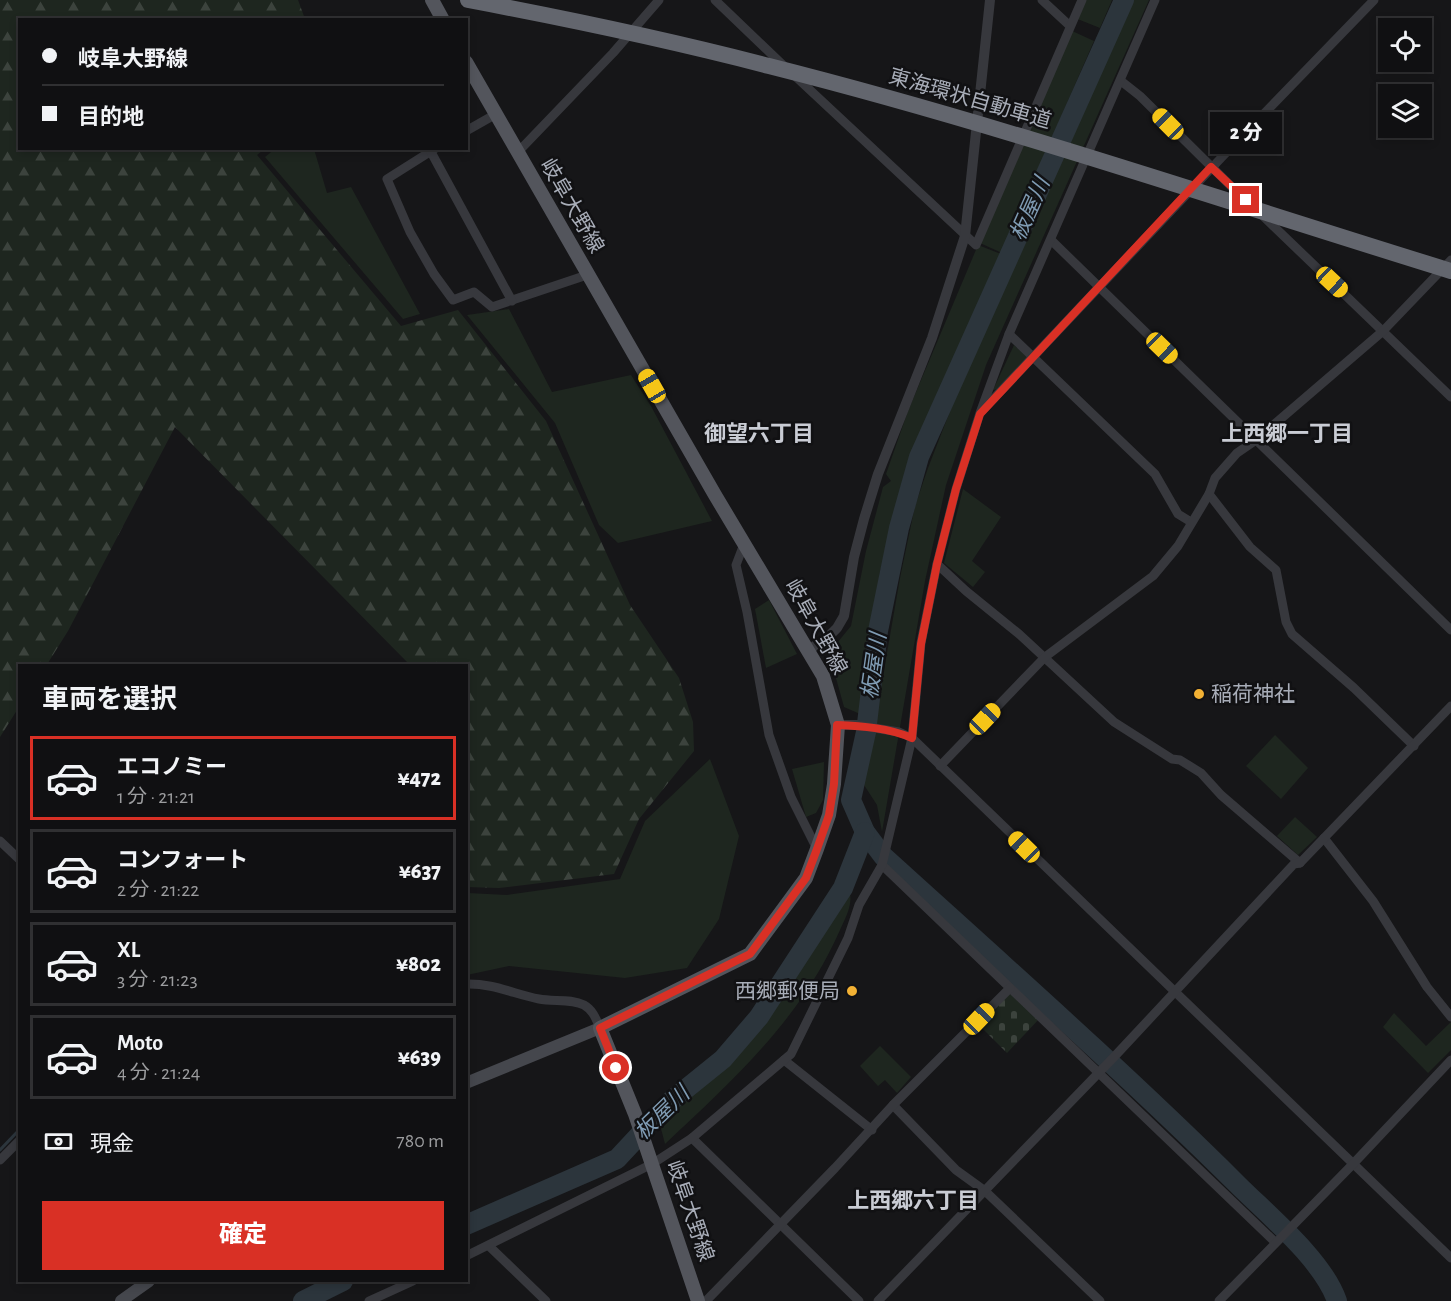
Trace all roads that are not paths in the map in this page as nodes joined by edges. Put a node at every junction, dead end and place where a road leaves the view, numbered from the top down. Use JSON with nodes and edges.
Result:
{"nodes":[{"id":1,"x":468,"y":0,"type":"edge"},
{"id":2,"x":659,"y":0,"type":"edge"},
{"id":3,"x":715,"y":0,"type":"edge"},
{"id":4,"x":990,"y":0,"type":"edge"},
{"id":5,"x":1042,"y":0,"type":"edge"},
{"id":6,"x":1082,"y":0,"type":"edge"},
{"id":7,"x":1155,"y":0,"type":"edge"},
{"id":8,"x":1374,"y":0,"type":"edge"},
{"id":9,"x":435,"y":1,"type":"edge"},
{"id":10,"x":442,"y":18,"type":"edge"},
{"id":11,"x":1070,"y":26,"type":"junction"},
{"id":12,"x":468,"y":66,"type":"edge"},
{"id":13,"x":1121,"y":81,"type":"junction"},
{"id":14,"x":495,"y":114,"type":"junction"},
{"id":15,"x":468,"y":130,"type":"edge"},
{"id":16,"x":434,"y":150,"type":"edge"},
{"id":17,"x":517,"y":153,"type":"junction"},
{"id":18,"x":1211,"y":167,"type":"junction"},
{"id":19,"x":965,"y":236,"type":"junction"},
{"id":20,"x":1051,"y":240,"type":"junction"},
{"id":21,"x":1451,"y":260,"type":"edge"},
{"id":22,"x":1451,"y":272,"type":"edge"},
{"id":23,"x":587,"y":275,"type":"junction"},
{"id":24,"x":1100,"y":288,"type":"junction"},
{"id":25,"x":512,"y":301,"type":"junction"},
{"id":26,"x":1383,"y":331,"type":"junction"},
{"id":27,"x":1009,"y":334,"type":"junction"},
{"id":28,"x":1033,"y":359,"type":"junction"},
{"id":29,"x":1451,"y":397,"type":"edge"},
{"id":30,"x":980,"y":414,"type":"junction"},
{"id":31,"x":1256,"y":440,"type":"junction"},
{"id":32,"x":1209,"y":494,"type":"junction"},
{"id":33,"x":1191,"y":522,"type":"junction"},
{"id":34,"x":744,"y":544,"type":"junction"},
{"id":35,"x":937,"y":564,"type":"junction"},
{"id":36,"x":1451,"y":630,"type":"edge"},
{"id":37,"x":808,"y":650,"type":"junction"},
{"id":38,"x":1045,"y":657,"type":"junction"},
{"id":39,"x":1451,"y":706,"type":"edge"},
{"id":40,"x":837,"y":725,"type":"junction"},
{"id":41,"x":856,"y":725,"type":"joint"},
{"id":42,"x":912,"y":738,"type":"junction"},
{"id":43,"x":1414,"y":746,"type":"junction"},
{"id":44,"x":940,"y":766,"type":"junction"},
{"id":45,"x":1324,"y":838,"type":"junction"},
{"id":46,"x":0,"y":841,"type":"edge"},
{"id":47,"x":817,"y":849,"type":"junction"},
{"id":48,"x":18,"y":858,"type":"edge"},
{"id":49,"x":1300,"y":863,"type":"junction"},
{"id":50,"x":882,"y":865,"type":"junction"},
{"id":51,"x":468,"y":984,"type":"edge"},
{"id":52,"x":1010,"y":987,"type":"junction"},
{"id":53,"x":1174,"y":992,"type":"junction"},
{"id":54,"x":1451,"y":1017,"type":"edge"},
{"id":55,"x":600,"y":1028,"type":"junction"},
{"id":56,"x":784,"y":1060,"type":"junction"},
{"id":57,"x":1451,"y":1060,"type":"edge"},
{"id":58,"x":1100,"y":1071,"type":"junction"},
{"id":59,"x":468,"y":1082,"type":"edge"},
{"id":60,"x":893,"y":1105,"type":"junction"},
{"id":61,"x":872,"y":1130,"type":"junction"},
{"id":62,"x":692,"y":1138,"type":"junction"},
{"id":63,"x":18,"y":1142,"type":"edge"},
{"id":64,"x":651,"y":1160,"type":"junction"},
{"id":65,"x":0,"y":1161,"type":"edge"},
{"id":66,"x":1353,"y":1164,"type":"junction"},
{"id":67,"x":985,"y":1191,"type":"junction"},
{"id":68,"x":780,"y":1225,"type":"junction"},
{"id":69,"x":1277,"y":1240,"type":"junction"},
{"id":70,"x":489,"y":1246,"type":"junction"},
{"id":71,"x":468,"y":1255,"type":"edge"},
{"id":72,"x":1451,"y":1258,"type":"edge"},
{"id":73,"x":148,"y":1282,"type":"edge"},
{"id":74,"x":411,"y":1282,"type":"edge"},
{"id":75,"x":121,"y":1301,"type":"edge"},
{"id":76,"x":369,"y":1301,"type":"edge"},
{"id":77,"x":546,"y":1301,"type":"edge"},
{"id":78,"x":698,"y":1301,"type":"edge"},
{"id":79,"x":706,"y":1301,"type":"edge"},
{"id":80,"x":859,"y":1301,"type":"edge"},
{"id":81,"x":878,"y":1301,"type":"edge"},
{"id":82,"x":1100,"y":1301,"type":"edge"},
{"id":83,"x":1219,"y":1301,"type":"edge"}],
"edges":[{"from":1,"to":22,"type":"highway","name":"東海環状自動車道","bridge":true},
{"from":2,"to":17,"type":"street"},
{"from":3,"to":19,"type":"street"},
{"from":4,"to":19,"type":"street"},
{"from":5,"to":11,"type":"street"},
{"from":6,"to":11,"type":"street"},
{"from":7,"to":13,"type":"street"},
{"from":8,"to":18,"type":"street"},
{"from":9,"to":10,"type":"main road"},
{"from":11,"to":19,"type":"street"},
{"from":12,"to":14,"type":"main road","name":"岐阜大野線"},
{"from":13,"to":18,"type":"street"},
{"from":13,"to":20,"type":"street"},
{"from":14,"to":15,"type":"street"},
{"from":14,"to":17,"type":"main road","name":"岐阜大野線"},
{"from":16,"to":25,"type":"street"},
{"from":16,"to":25,"type":"street"},
{"from":17,"to":23,"type":"main road","name":"岐阜大野線"},
{"from":18,"to":24,"type":"street"},
{"from":18,"to":26,"type":"street"},
{"from":19,"to":37,"type":"street"},
{"from":20,"to":24,"type":"street"},
{"from":20,"to":27,"type":"street"},
{"from":21,"to":26,"type":"street"},
{"from":23,"to":25,"type":"street"},
{"from":23,"to":34,"type":"main road","name":"岐阜大野線"},
{"from":24,"to":28,"type":"street"},
{"from":24,"to":31,"type":"street"},
{"from":26,"to":29,"type":"street"},
{"from":26,"to":31,"type":"street"},
{"from":27,"to":28,"type":"street"},
{"from":27,"to":30,"type":"street"},
{"from":28,"to":30,"type":"street"},
{"from":28,"to":33,"type":"street"},
{"from":30,"to":35,"type":"street"},
{"from":31,"to":32,"type":"street"},
{"from":31,"to":36,"type":"street"},
{"from":32,"to":33,"type":"street"},
{"from":32,"to":43,"type":"street"},
{"from":33,"to":38,"type":"street"},
{"from":34,"to":37,"type":"main road","name":"岐阜大野線"},
{"from":34,"to":47,"type":"street"},
{"from":35,"to":38,"type":"street"},
{"from":35,"to":42,"type":"street"},
{"from":37,"to":40,"type":"main road","name":"岐阜大野線"},
{"from":38,"to":44,"type":"street"},
{"from":38,"to":49,"type":"street"},
{"from":39,"to":43,"type":"street"},
{"from":40,"to":41,"type":"street"},
{"from":40,"to":47,"type":"main road","name":"岐阜大野線"},
{"from":41,"to":42,"type":"street"},
{"from":42,"to":44,"type":"street"},
{"from":42,"to":50,"type":"street"},
{"from":43,"to":45,"type":"street"},
{"from":44,"to":53,"type":"street"},
{"from":45,"to":49,"type":"street"},
{"from":45,"to":54,"type":"street"},
{"from":46,"to":48,"type":"street"},
{"from":47,"to":55,"type":"main road","name":"岐阜大野線"},
{"from":49,"to":53,"type":"street"},
{"from":50,"to":52,"type":"street"},
{"from":50,"to":56,"type":"street"},
{"from":51,"to":55,"type":"street"},
{"from":52,"to":58,"type":"street"},
{"from":52,"to":60,"type":"street"},
{"from":53,"to":58,"type":"street"},
{"from":53,"to":66,"type":"street"},
{"from":55,"to":59,"type":"main road"},
{"from":55,"to":64,"type":"main road","name":"岐阜大野線"},
{"from":56,"to":61,"type":"street"},
{"from":56,"to":62,"type":"street"},
{"from":57,"to":66,"type":"street"},
{"from":58,"to":67,"type":"street"},
{"from":58,"to":69,"type":"street"},
{"from":60,"to":61,"type":"street"},
{"from":60,"to":67,"type":"street"},
{"from":61,"to":68,"type":"street"},
{"from":62,"to":64,"type":"street"},
{"from":62,"to":68,"type":"street"},
{"from":63,"to":65,"type":"street"},
{"from":64,"to":70,"type":"street"},
{"from":64,"to":78,"type":"main road","name":"岐阜大野線"},
{"from":66,"to":69,"type":"street"},
{"from":66,"to":72,"type":"street"},
{"from":67,"to":81,"type":"street"},
{"from":67,"to":82,"type":"street"},
{"from":68,"to":79,"type":"street"},
{"from":68,"to":80,"type":"street"},
{"from":69,"to":83,"type":"street"},
{"from":70,"to":71,"type":"street"},
{"from":70,"to":77,"type":"street"},
{"from":73,"to":75,"type":"main road"},
{"from":74,"to":76,"type":"street"}]}
